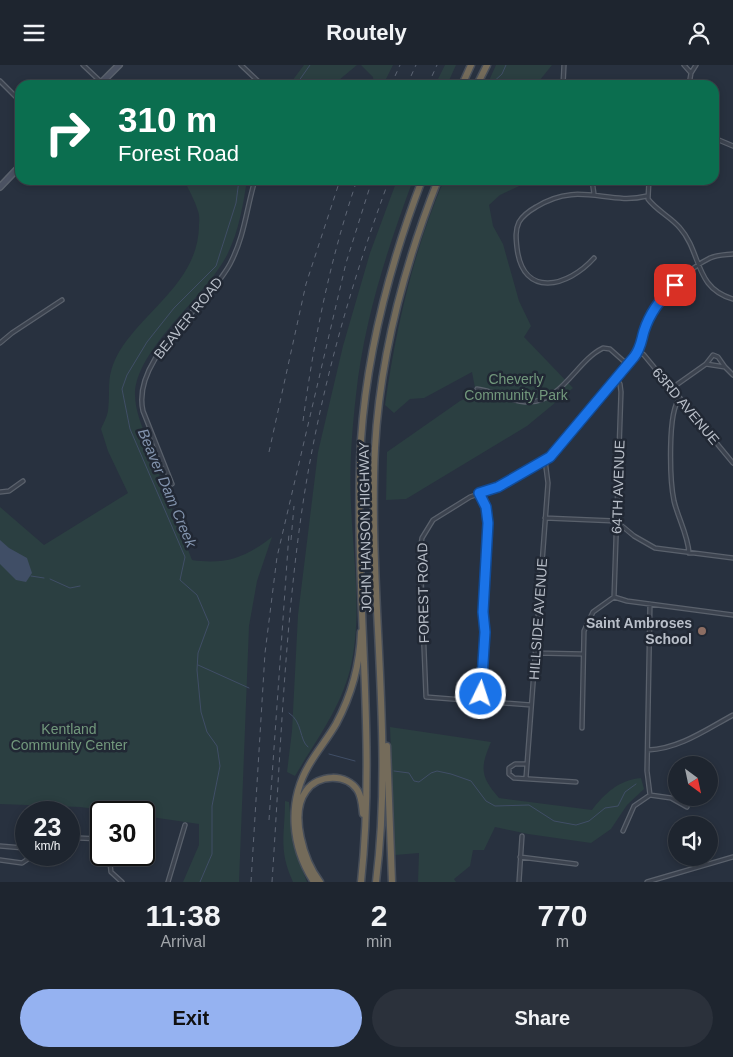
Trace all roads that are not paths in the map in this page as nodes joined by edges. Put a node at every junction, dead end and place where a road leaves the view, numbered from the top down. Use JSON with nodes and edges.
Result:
{"nodes":[{"id":1,"x":83,"y":65,"type":"edge"},
{"id":2,"x":119,"y":65,"type":"edge"},
{"id":3,"x":241,"y":65,"type":"edge"},
{"id":4,"x":471,"y":65,"type":"edge"},
{"id":5,"x":487,"y":65,"type":"edge"},
{"id":6,"x":564,"y":65,"type":"edge"},
{"id":7,"x":684,"y":65,"type":"edge"},
{"id":8,"x":696,"y":65,"type":"edge"},
{"id":9,"x":691,"y":73,"type":"junction"},
{"id":10,"x":96,"y":80,"type":"edge"},
{"id":11,"x":104,"y":80,"type":"edge"},
{"id":12,"x":257,"y":80,"type":"edge"},
{"id":13,"x":464,"y":80,"type":"edge"},
{"id":14,"x":480,"y":80,"type":"edge"},
{"id":15,"x":563,"y":80,"type":"edge"},
{"id":16,"x":690,"y":80,"type":"edge"},
{"id":17,"x":0,"y":81,"type":"edge"},
{"id":18,"x":15,"y":96,"type":"edge"},
{"id":19,"x":719,"y":141,"type":"edge"},
{"id":20,"x":733,"y":146,"type":"edge"},
{"id":21,"x":15,"y":171,"type":"edge"},
{"id":22,"x":253,"y":185,"type":"edge"},
{"id":23,"x":420,"y":185,"type":"edge"},
{"id":24,"x":436,"y":185,"type":"edge"},
{"id":25,"x":593,"y":185,"type":"edge"},
{"id":26,"x":648,"y":185,"type":"edge"},
{"id":27,"x":0,"y":186,"type":"edge"},
{"id":28,"x":594,"y":194,"type":"junction"},
{"id":29,"x":647,"y":196,"type":"junction"},
{"id":30,"x":733,"y":254,"type":"edge"},
{"id":31,"x":594,"y":257,"type":"dead end"},
{"id":32,"x":699,"y":265,"type":"junction"},
{"id":33,"x":733,"y":299,"type":"edge"},
{"id":34,"x":62,"y":300,"type":"dead end"},
{"id":35,"x":0,"y":343,"type":"edge"},
{"id":36,"x":638,"y":351,"type":"junction"},
{"id":37,"x":706,"y":364,"type":"junction"},
{"id":38,"x":628,"y":365,"type":"junction"},
{"id":39,"x":725,"y":367,"type":"junction"},
{"id":40,"x":733,"y":375,"type":"edge"},
{"id":41,"x":616,"y":379,"type":"junction"},
{"id":42,"x":672,"y":388,"type":"junction"},
{"id":43,"x":477,"y":389,"type":"dead end"},
{"id":44,"x":680,"y":398,"type":"junction"},
{"id":45,"x":545,"y":460,"type":"junction"},
{"id":46,"x":733,"y":463,"type":"edge"},
{"id":47,"x":23,"y":481,"type":"dead end"},
{"id":48,"x":172,"y":484,"type":"dead end"},
{"id":49,"x":0,"y":492,"type":"edge"},
{"id":50,"x":479,"y":493,"type":"junction"},
{"id":51,"x":545,"y":518,"type":"junction"},
{"id":52,"x":616,"y":521,"type":"junction"},
{"id":53,"x":689,"y":553,"type":"junction"},
{"id":54,"x":733,"y":558,"type":"edge"},
{"id":55,"x":363,"y":593,"type":"junction"},
{"id":56,"x":614,"y":597,"type":"junction"},
{"id":57,"x":650,"y":604,"type":"junction"},
{"id":58,"x":733,"y":615,"type":"edge"},
{"id":59,"x":536,"y":653,"type":"junction"},
{"id":60,"x":583,"y":654,"type":"junction"},
{"id":61,"x":480,"y":701,"type":"junction"},
{"id":62,"x":531,"y":705,"type":"junction"},
{"id":63,"x":382,"y":712,"type":"junction"},
{"id":64,"x":733,"y":715,"type":"edge"},
{"id":65,"x":582,"y":728,"type":"dead end"},
{"id":66,"x":648,"y":750,"type":"junction"},
{"id":67,"x":527,"y":764,"type":"junction"},
{"id":68,"x":526,"y":778,"type":"junction"},
{"id":69,"x":576,"y":782,"type":"dead end"},
{"id":70,"x":650,"y":795,"type":"junction"},
{"id":71,"x":687,"y":807,"type":"dead end"},
{"id":72,"x":185,"y":825,"type":"dead end"},
{"id":73,"x":624,"y":831,"type":"dead end"},
{"id":74,"x":365,"y":835,"type":"junction"},
{"id":75,"x":522,"y":836,"type":"dead end"},
{"id":76,"x":0,"y":845,"type":"edge"},
{"id":77,"x":15,"y":848,"type":"edge"},
{"id":78,"x":520,"y":857,"type":"junction"},
{"id":79,"x":733,"y":857,"type":"edge"},
{"id":80,"x":0,"y":860,"type":"edge"},
{"id":81,"x":15,"y":862,"type":"edge"},
{"id":82,"x":576,"y":864,"type":"dead end"},
{"id":83,"x":110,"y":866,"type":"edge"},
{"id":84,"x":122,"y":882,"type":"edge"},
{"id":85,"x":168,"y":882,"type":"edge"},
{"id":86,"x":314,"y":882,"type":"edge"},
{"id":87,"x":320,"y":882,"type":"edge"},
{"id":88,"x":361,"y":882,"type":"edge"},
{"id":89,"x":376,"y":882,"type":"edge"},
{"id":90,"x":392,"y":882,"type":"edge"},
{"id":91,"x":519,"y":882,"type":"edge"},
{"id":92,"x":648,"y":882,"type":"edge"}],
"edges":[{"from":1,"to":10,"type":"street"},
{"from":2,"to":11,"type":"street"},
{"from":3,"to":12,"type":"street"},
{"from":4,"to":13,"type":"highway"},
{"from":5,"to":14,"type":"highway"},
{"from":6,"to":15,"type":"street"},
{"from":7,"to":9,"type":"street"},
{"from":8,"to":9,"type":"street"},
{"from":9,"to":16,"type":"street"},
{"from":17,"to":18,"type":"street"},
{"from":19,"to":20,"type":"street"},
{"from":21,"to":27,"type":"street"},
{"from":22,"to":48,"type":"street","name":"BEAVER ROAD"},
{"from":23,"to":55,"type":"highway","name":"JOHN HANSON HIGHWAY"},
{"from":24,"to":63,"type":"highway","name":"JOHN HANSON HIGHWAY"},
{"from":25,"to":28,"type":"street"},
{"from":26,"to":29,"type":"street"},
{"from":28,"to":29,"type":"street"},
{"from":28,"to":31,"type":"street"},
{"from":29,"to":32,"type":"street"},
{"from":30,"to":32,"type":"street","name":"FOREST ROAD"},
{"from":32,"to":33,"type":"street"},
{"from":32,"to":36,"type":"street","name":"FOREST ROAD"},
{"from":34,"to":35,"type":"street"},
{"from":36,"to":38,"type":"street","name":"FOREST ROAD"},
{"from":36,"to":42,"type":"street","name":"63RD AVENUE"},
{"from":37,"to":39,"type":"street"},
{"from":37,"to":39,"type":"street"},
{"from":37,"to":42,"type":"street"},
{"from":38,"to":41,"type":"street","name":"FOREST ROAD"},
{"from":38,"to":43,"type":"street"},
{"from":39,"to":40,"type":"street"},
{"from":41,"to":45,"type":"street","name":"FOREST ROAD"},
{"from":41,"to":52,"type":"street","name":"64TH AVENUE"},
{"from":42,"to":44,"type":"street","name":"63RD AVENUE"},
{"from":44,"to":46,"type":"street","name":"63RD AVENUE"},
{"from":44,"to":53,"type":"street"},
{"from":45,"to":50,"type":"street","name":"FOREST ROAD"},
{"from":45,"to":51,"type":"street","name":"HILLSIDE AVENUE"},
{"from":47,"to":49,"type":"street"},
{"from":50,"to":61,"type":"street"},
{"from":50,"to":61,"type":"street","name":"FOREST ROAD"},
{"from":51,"to":52,"type":"street"},
{"from":51,"to":59,"type":"street","name":"HILLSIDE AVENUE"},
{"from":52,"to":53,"type":"street"},
{"from":52,"to":56,"type":"street","name":"64TH AVENUE"},
{"from":53,"to":54,"type":"street"},
{"from":55,"to":74,"type":"highway","name":"JOHN HANSON HIGHWAY"},
{"from":55,"to":86,"type":"highway"},
{"from":56,"to":57,"type":"street"},
{"from":56,"to":60,"type":"street"},
{"from":57,"to":58,"type":"street"},
{"from":57,"to":66,"type":"street"},
{"from":59,"to":60,"type":"street"},
{"from":59,"to":62,"type":"street","name":"HILLSIDE AVENUE"},
{"from":60,"to":65,"type":"street"},
{"from":61,"to":62,"type":"street"},
{"from":62,"to":67,"type":"street","name":"HILLSIDE AVENUE"},
{"from":63,"to":89,"type":"highway","name":"JOHN HANSON HIGHWAY"},
{"from":63,"to":90,"type":"highway"},
{"from":64,"to":66,"type":"street"},
{"from":66,"to":70,"type":"street"},
{"from":67,"to":68,"type":"street","name":"HILLSIDE AVENUE"},
{"from":67,"to":68,"type":"street"},
{"from":68,"to":69,"type":"street"},
{"from":70,"to":71,"type":"street"},
{"from":70,"to":73,"type":"street"},
{"from":72,"to":85,"type":"street"},
{"from":74,"to":87,"type":"highway"},
{"from":74,"to":88,"type":"highway","name":"JOHN HANSON HIGHWAY"},
{"from":75,"to":78,"type":"street"},
{"from":76,"to":77,"type":"street"},
{"from":78,"to":82,"type":"street"},
{"from":78,"to":91,"type":"street"},
{"from":79,"to":92,"type":"street"},
{"from":80,"to":81,"type":"street"},
{"from":83,"to":84,"type":"street"}]}
